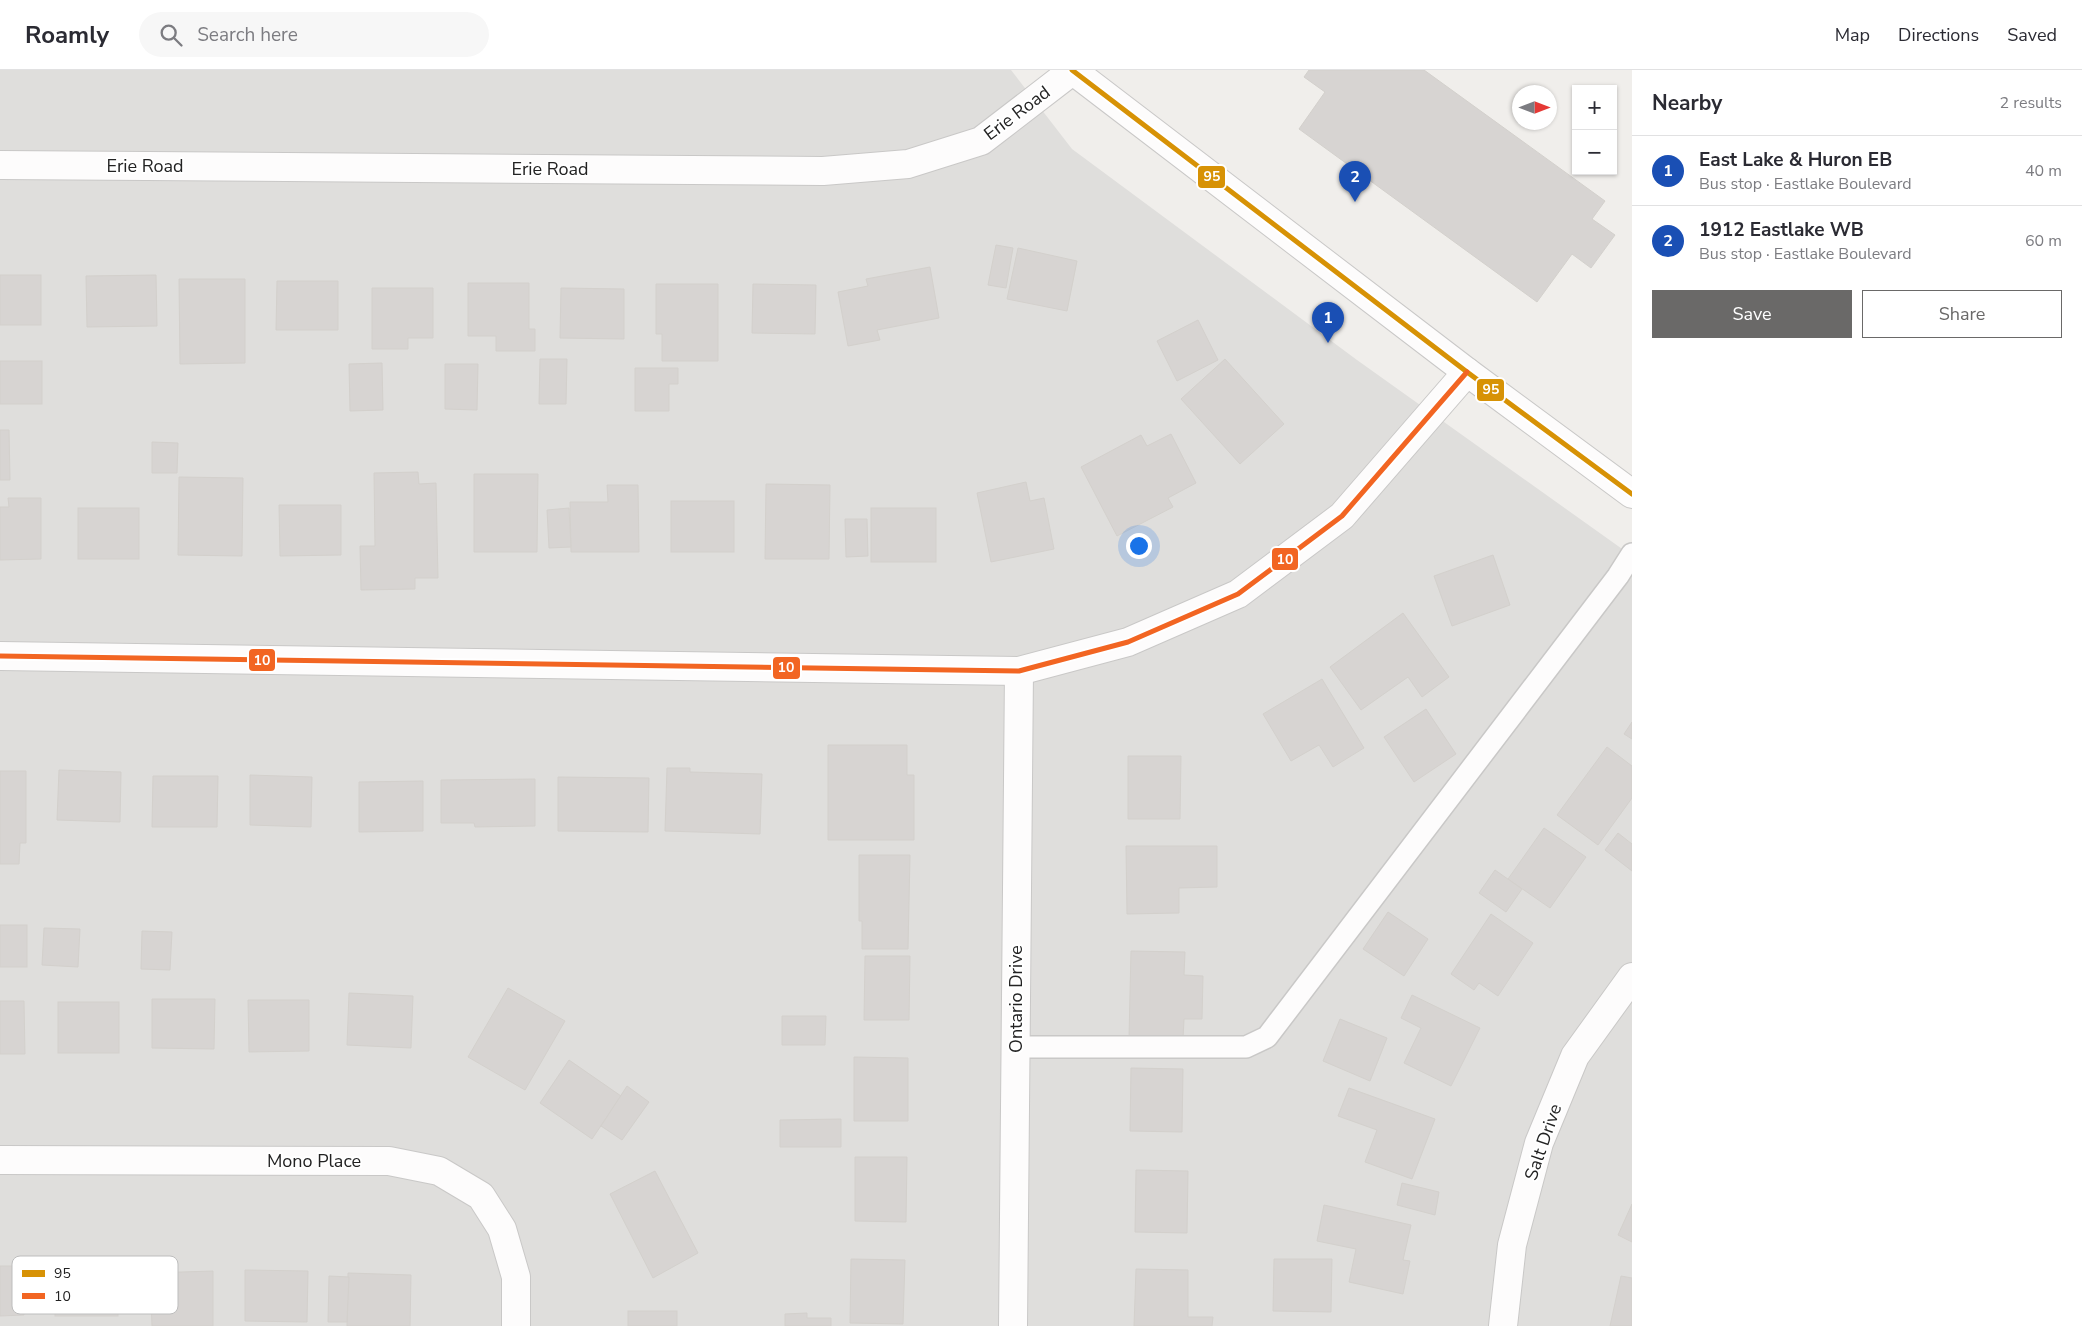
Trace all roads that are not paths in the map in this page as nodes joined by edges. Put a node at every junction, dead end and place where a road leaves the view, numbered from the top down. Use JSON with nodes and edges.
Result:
{"nodes":[{"id":1,"x":1072,"y":70,"type":"edge"},
{"id":2,"x":0,"y":165,"type":"edge"},
{"id":3,"x":1467,"y":372,"type":"junction"},
{"id":4,"x":1632,"y":494,"type":"edge"},
{"id":5,"x":1632,"y":554,"type":"edge"},
{"id":6,"x":0,"y":656,"type":"edge"},
{"id":7,"x":1019,"y":671,"type":"junction"},
{"id":8,"x":1632,"y":977,"type":"edge"},
{"id":9,"x":1016,"y":1047,"type":"junction"},
{"id":10,"x":0,"y":1160,"type":"edge"},
{"id":11,"x":516,"y":1326,"type":"edge"},
{"id":12,"x":1013,"y":1326,"type":"edge"},
{"id":13,"x":1503,"y":1326,"type":"edge"}],
"edges":[{"from":1,"to":2,"type":"street","name":"Erie Road"},
{"from":1,"to":3,"type":"street"},
{"from":3,"to":4,"type":"street"},
{"from":3,"to":7,"type":"street"},
{"from":5,"to":9,"type":"lane"},
{"from":6,"to":7,"type":"street"},
{"from":7,"to":9,"type":"street","name":"Ontario Drive"},
{"from":8,"to":13,"type":"street","name":"Salt Drive"},
{"from":9,"to":12,"type":"street","name":"Ontario Drive"},
{"from":10,"to":11,"type":"street","name":"Mono Place"}]}
